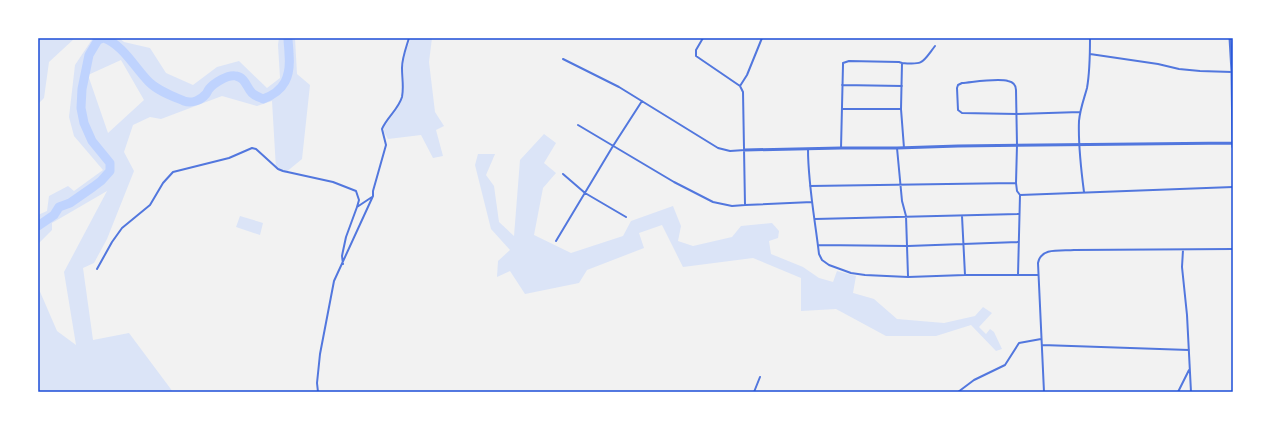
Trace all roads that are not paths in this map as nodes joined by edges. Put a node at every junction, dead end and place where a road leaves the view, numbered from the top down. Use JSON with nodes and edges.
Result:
{"nodes":[{"id":1,"x":409,"y":38,"type":"edge"},
{"id":2,"x":703,"y":38,"type":"edge"},
{"id":3,"x":762,"y":38,"type":"edge"},
{"id":4,"x":1090,"y":38,"type":"edge"},
{"id":5,"x":1230,"y":38,"type":"edge"},
{"id":6,"x":935,"y":46,"type":"dead end"},
{"id":7,"x":1090,"y":54,"type":"junction"},
{"id":8,"x":562,"y":59,"type":"dead end"},
{"id":9,"x":902,"y":64,"type":"junction"},
{"id":10,"x":1232,"y":72,"type":"edge"},
{"id":11,"x":842,"y":85,"type":"junction"},
{"id":12,"x":740,"y":86,"type":"junction"},
{"id":13,"x":902,"y":86,"type":"junction"},
{"id":14,"x":642,"y":101,"type":"junction"},
{"id":15,"x":842,"y":108,"type":"junction"},
{"id":16,"x":901,"y":109,"type":"junction"},
{"id":17,"x":1080,"y":112,"type":"junction"},
{"id":18,"x":1017,"y":114,"type":"junction"},
{"id":19,"x":578,"y":125,"type":"dead end"},
{"id":20,"x":1233,"y":130,"type":"edge"},
{"id":21,"x":1233,"y":143,"type":"edge"},
{"id":22,"x":1079,"y":144,"type":"junction"},
{"id":23,"x":1017,"y":145,"type":"junction"},
{"id":24,"x":613,"y":146,"type":"junction"},
{"id":25,"x":1233,"y":147,"type":"edge"},
{"id":26,"x":841,"y":148,"type":"junction"},
{"id":27,"x":897,"y":148,"type":"junction"},
{"id":28,"x":904,"y":148,"type":"junction"},
{"id":29,"x":808,"y":149,"type":"junction"},
{"id":30,"x":745,"y":150,"type":"junction"},
{"id":31,"x":564,"y":174,"type":"dead end"},
{"id":32,"x":1016,"y":184,"type":"junction"},
{"id":33,"x":900,"y":185,"type":"junction"},
{"id":34,"x":810,"y":186,"type":"junction"},
{"id":35,"x":1233,"y":187,"type":"edge"},
{"id":36,"x":1084,"y":192,"type":"junction"},
{"id":37,"x":585,"y":193,"type":"junction"},
{"id":38,"x":1020,"y":195,"type":"junction"},
{"id":39,"x":372,"y":196,"type":"junction"},
{"id":40,"x":812,"y":202,"type":"junction"},
{"id":41,"x":745,"y":205,"type":"junction"},
{"id":42,"x":357,"y":207,"type":"junction"},
{"id":43,"x":1019,"y":214,"type":"junction"},
{"id":44,"x":906,"y":216,"type":"junction"},
{"id":45,"x":962,"y":216,"type":"junction"},
{"id":46,"x":626,"y":217,"type":"dead end"},
{"id":47,"x":815,"y":219,"type":"junction"},
{"id":48,"x":556,"y":241,"type":"dead end"},
{"id":49,"x":1018,"y":242,"type":"junction"},
{"id":50,"x":962,"y":244,"type":"junction"},
{"id":51,"x":818,"y":245,"type":"junction"},
{"id":52,"x":908,"y":246,"type":"junction"},
{"id":53,"x":1233,"y":249,"type":"edge"},
{"id":54,"x":1183,"y":250,"type":"junction"},
{"id":55,"x":343,"y":264,"type":"junction"},
{"id":56,"x":97,"y":269,"type":"dead end"},
{"id":57,"x":965,"y":275,"type":"junction"},
{"id":58,"x":1018,"y":275,"type":"junction"},
{"id":59,"x":1038,"y":275,"type":"junction"},
{"id":60,"x":908,"y":277,"type":"junction"},
{"id":61,"x":1041,"y":339,"type":"junction"},
{"id":62,"x":1042,"y":345,"type":"junction"},
{"id":63,"x":1189,"y":350,"type":"junction"},
{"id":64,"x":1190,"y":369,"type":"junction"},
{"id":65,"x":760,"y":377,"type":"dead end"},
{"id":66,"x":318,"y":392,"type":"edge"},
{"id":67,"x":754,"y":392,"type":"edge"},
{"id":68,"x":958,"y":392,"type":"edge"},
{"id":69,"x":1044,"y":392,"type":"edge"},
{"id":70,"x":1178,"y":392,"type":"edge"},
{"id":71,"x":1191,"y":392,"type":"edge"}],
"edges":[{"from":1,"to":39,"type":"street"},
{"from":2,"to":12,"type":"street"},
{"from":3,"to":12,"type":"street"},
{"from":4,"to":7,"type":"street"},
{"from":5,"to":10,"type":"street"},
{"from":6,"to":9,"type":"street"},
{"from":7,"to":10,"type":"street"},
{"from":7,"to":17,"type":"street"},
{"from":8,"to":14,"type":"street"},
{"from":9,"to":11,"type":"street"},
{"from":9,"to":13,"type":"street"},
{"from":10,"to":20,"type":"street"},
{"from":11,"to":13,"type":"street"},
{"from":11,"to":15,"type":"street"},
{"from":12,"to":30,"type":"street"},
{"from":13,"to":16,"type":"street"},
{"from":14,"to":24,"type":"street"},
{"from":14,"to":30,"type":"street"},
{"from":15,"to":16,"type":"street"},
{"from":15,"to":26,"type":"street"},
{"from":16,"to":28,"type":"street"},
{"from":17,"to":18,"type":"street"},
{"from":17,"to":22,"type":"street"},
{"from":18,"to":18,"type":"street"},
{"from":18,"to":23,"type":"street"},
{"from":19,"to":24,"type":"street"},
{"from":20,"to":21,"type":"street"},
{"from":21,"to":22,"type":"street"},
{"from":21,"to":25,"type":"street"},
{"from":22,"to":23,"type":"street"},
{"from":22,"to":36,"type":"street"},
{"from":23,"to":28,"type":"street"},
{"from":23,"to":32,"type":"street"},
{"from":24,"to":37,"type":"street"},
{"from":24,"to":41,"type":"street"},
{"from":26,"to":27,"type":"street"},
{"from":26,"to":29,"type":"street"},
{"from":27,"to":28,"type":"street"},
{"from":27,"to":33,"type":"street"},
{"from":29,"to":30,"type":"street"},
{"from":29,"to":34,"type":"street"},
{"from":30,"to":41,"type":"street"},
{"from":31,"to":37,"type":"street"},
{"from":32,"to":33,"type":"street"},
{"from":32,"to":38,"type":"street"},
{"from":33,"to":34,"type":"street"},
{"from":33,"to":44,"type":"street"},
{"from":34,"to":40,"type":"street"},
{"from":35,"to":36,"type":"street"},
{"from":36,"to":38,"type":"street"},
{"from":37,"to":46,"type":"street"},
{"from":37,"to":48,"type":"street"},
{"from":38,"to":43,"type":"street"},
{"from":39,"to":42,"type":"street"},
{"from":39,"to":55,"type":"street"},
{"from":40,"to":41,"type":"street"},
{"from":40,"to":47,"type":"street"},
{"from":42,"to":55,"type":"street"},
{"from":42,"to":56,"type":"street"},
{"from":43,"to":45,"type":"street"},
{"from":43,"to":49,"type":"street"},
{"from":44,"to":45,"type":"street"},
{"from":44,"to":47,"type":"street"},
{"from":44,"to":52,"type":"street"},
{"from":45,"to":50,"type":"street"},
{"from":47,"to":51,"type":"street"},
{"from":49,"to":50,"type":"street"},
{"from":49,"to":58,"type":"street"},
{"from":50,"to":52,"type":"street"},
{"from":50,"to":57,"type":"street"},
{"from":51,"to":52,"type":"street"},
{"from":51,"to":60,"type":"street"},
{"from":52,"to":60,"type":"street"},
{"from":53,"to":54,"type":"street"},
{"from":54,"to":59,"type":"street"},
{"from":54,"to":63,"type":"street"},
{"from":55,"to":66,"type":"street"},
{"from":57,"to":58,"type":"street"},
{"from":57,"to":60,"type":"street"},
{"from":58,"to":59,"type":"street"},
{"from":59,"to":61,"type":"street"},
{"from":61,"to":62,"type":"street"},
{"from":61,"to":68,"type":"street"},
{"from":62,"to":63,"type":"street"},
{"from":62,"to":69,"type":"street"},
{"from":63,"to":64,"type":"street"},
{"from":64,"to":70,"type":"street"},
{"from":64,"to":71,"type":"street"},
{"from":65,"to":67,"type":"street"}]}
